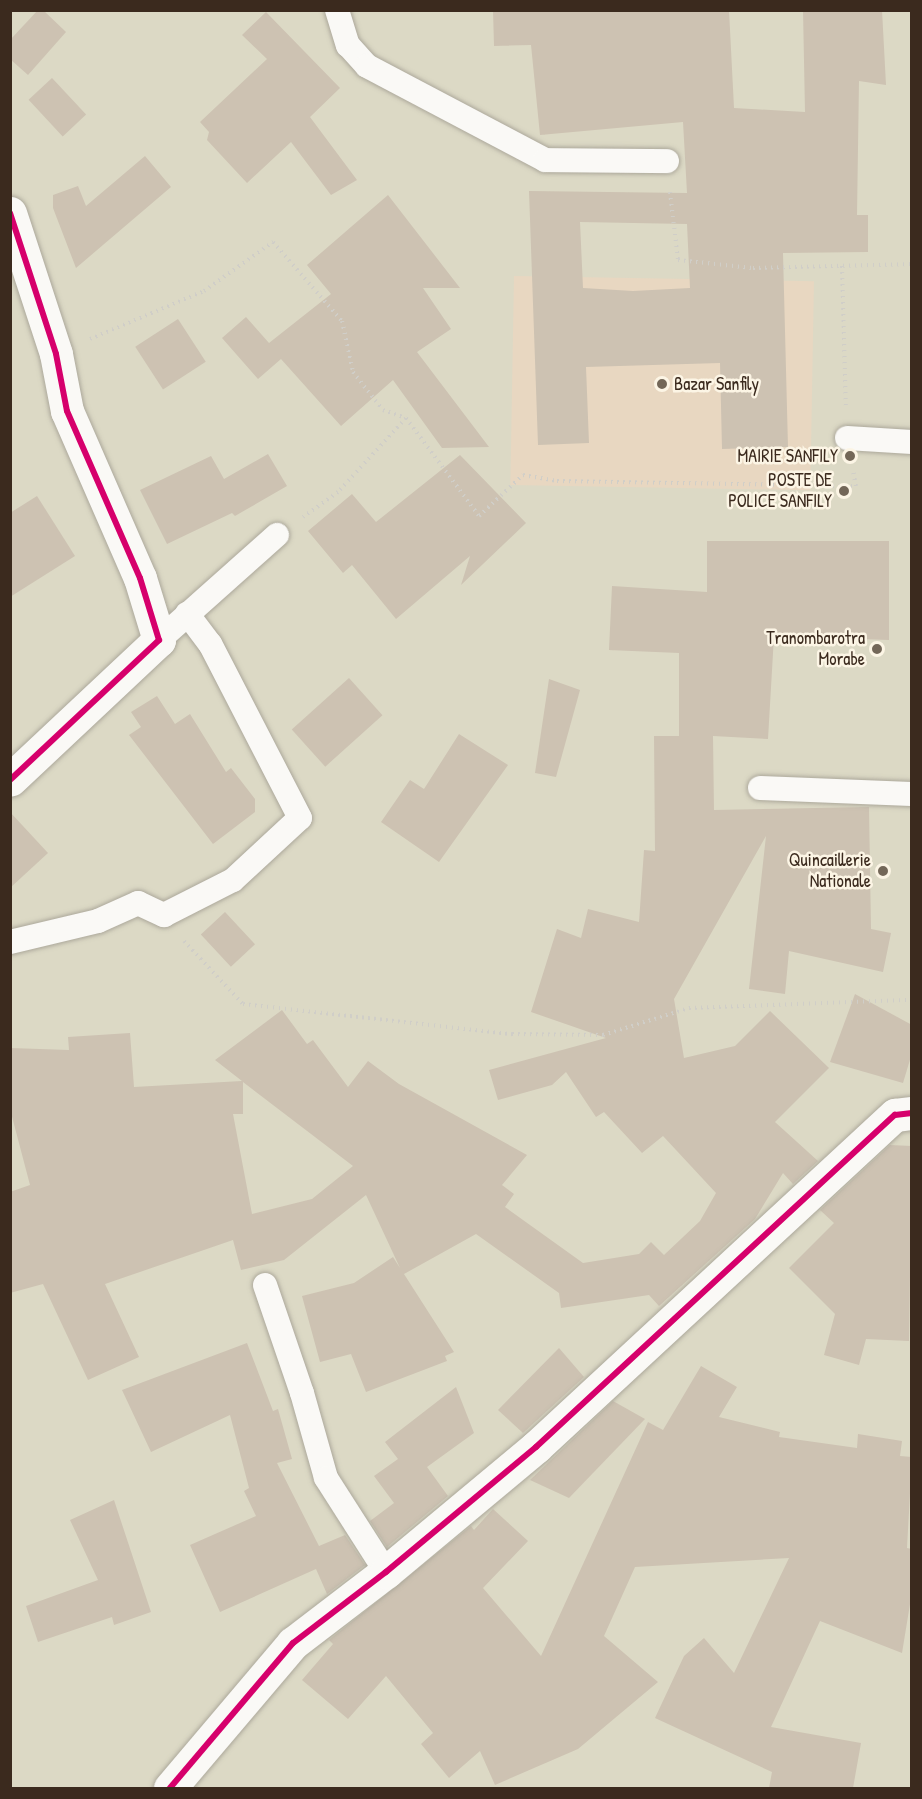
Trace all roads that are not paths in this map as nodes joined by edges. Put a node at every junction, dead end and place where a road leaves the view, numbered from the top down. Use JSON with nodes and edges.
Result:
{"nodes":[{"id":1,"x":337,"y":10,"type":"edge"},
{"id":2,"x":667,"y":161,"type":"road end"},
{"id":3,"x":10,"y":213,"type":"edge"},
{"id":4,"x":847,"y":438,"type":"road end"},
{"id":5,"x":912,"y":442,"type":"edge"},
{"id":6,"x":277,"y":535,"type":"road end"},
{"id":7,"x":187,"y":614,"type":"junction"},
{"id":8,"x":159,"y":639,"type":"junction"},
{"id":9,"x":10,"y":780,"type":"edge"},
{"id":10,"x":760,"y":788,"type":"dead end"},
{"id":11,"x":912,"y":794,"type":"edge"},
{"id":12,"x":10,"y":942,"type":"edge"},
{"id":13,"x":912,"y":1113,"type":"edge"},
{"id":14,"x":265,"y":1285,"type":"dead end"},
{"id":15,"x":386,"y":1572,"type":"junction"},
{"id":16,"x":170,"y":1788,"type":"edge"}],
"edges":[{"from":1,"to":2,"type":"lane"},
{"from":3,"to":8,"type":"street"},
{"from":4,"to":5,"type":"lane"},
{"from":6,"to":7,"type":"lane"},
{"from":7,"to":8,"type":"lane"},
{"from":7,"to":12,"type":"lane"},
{"from":8,"to":9,"type":"street"},
{"from":10,"to":11,"type":"lane"},
{"from":13,"to":15,"type":"street"},
{"from":14,"to":15,"type":"lane"},
{"from":15,"to":16,"type":"street"}]}
